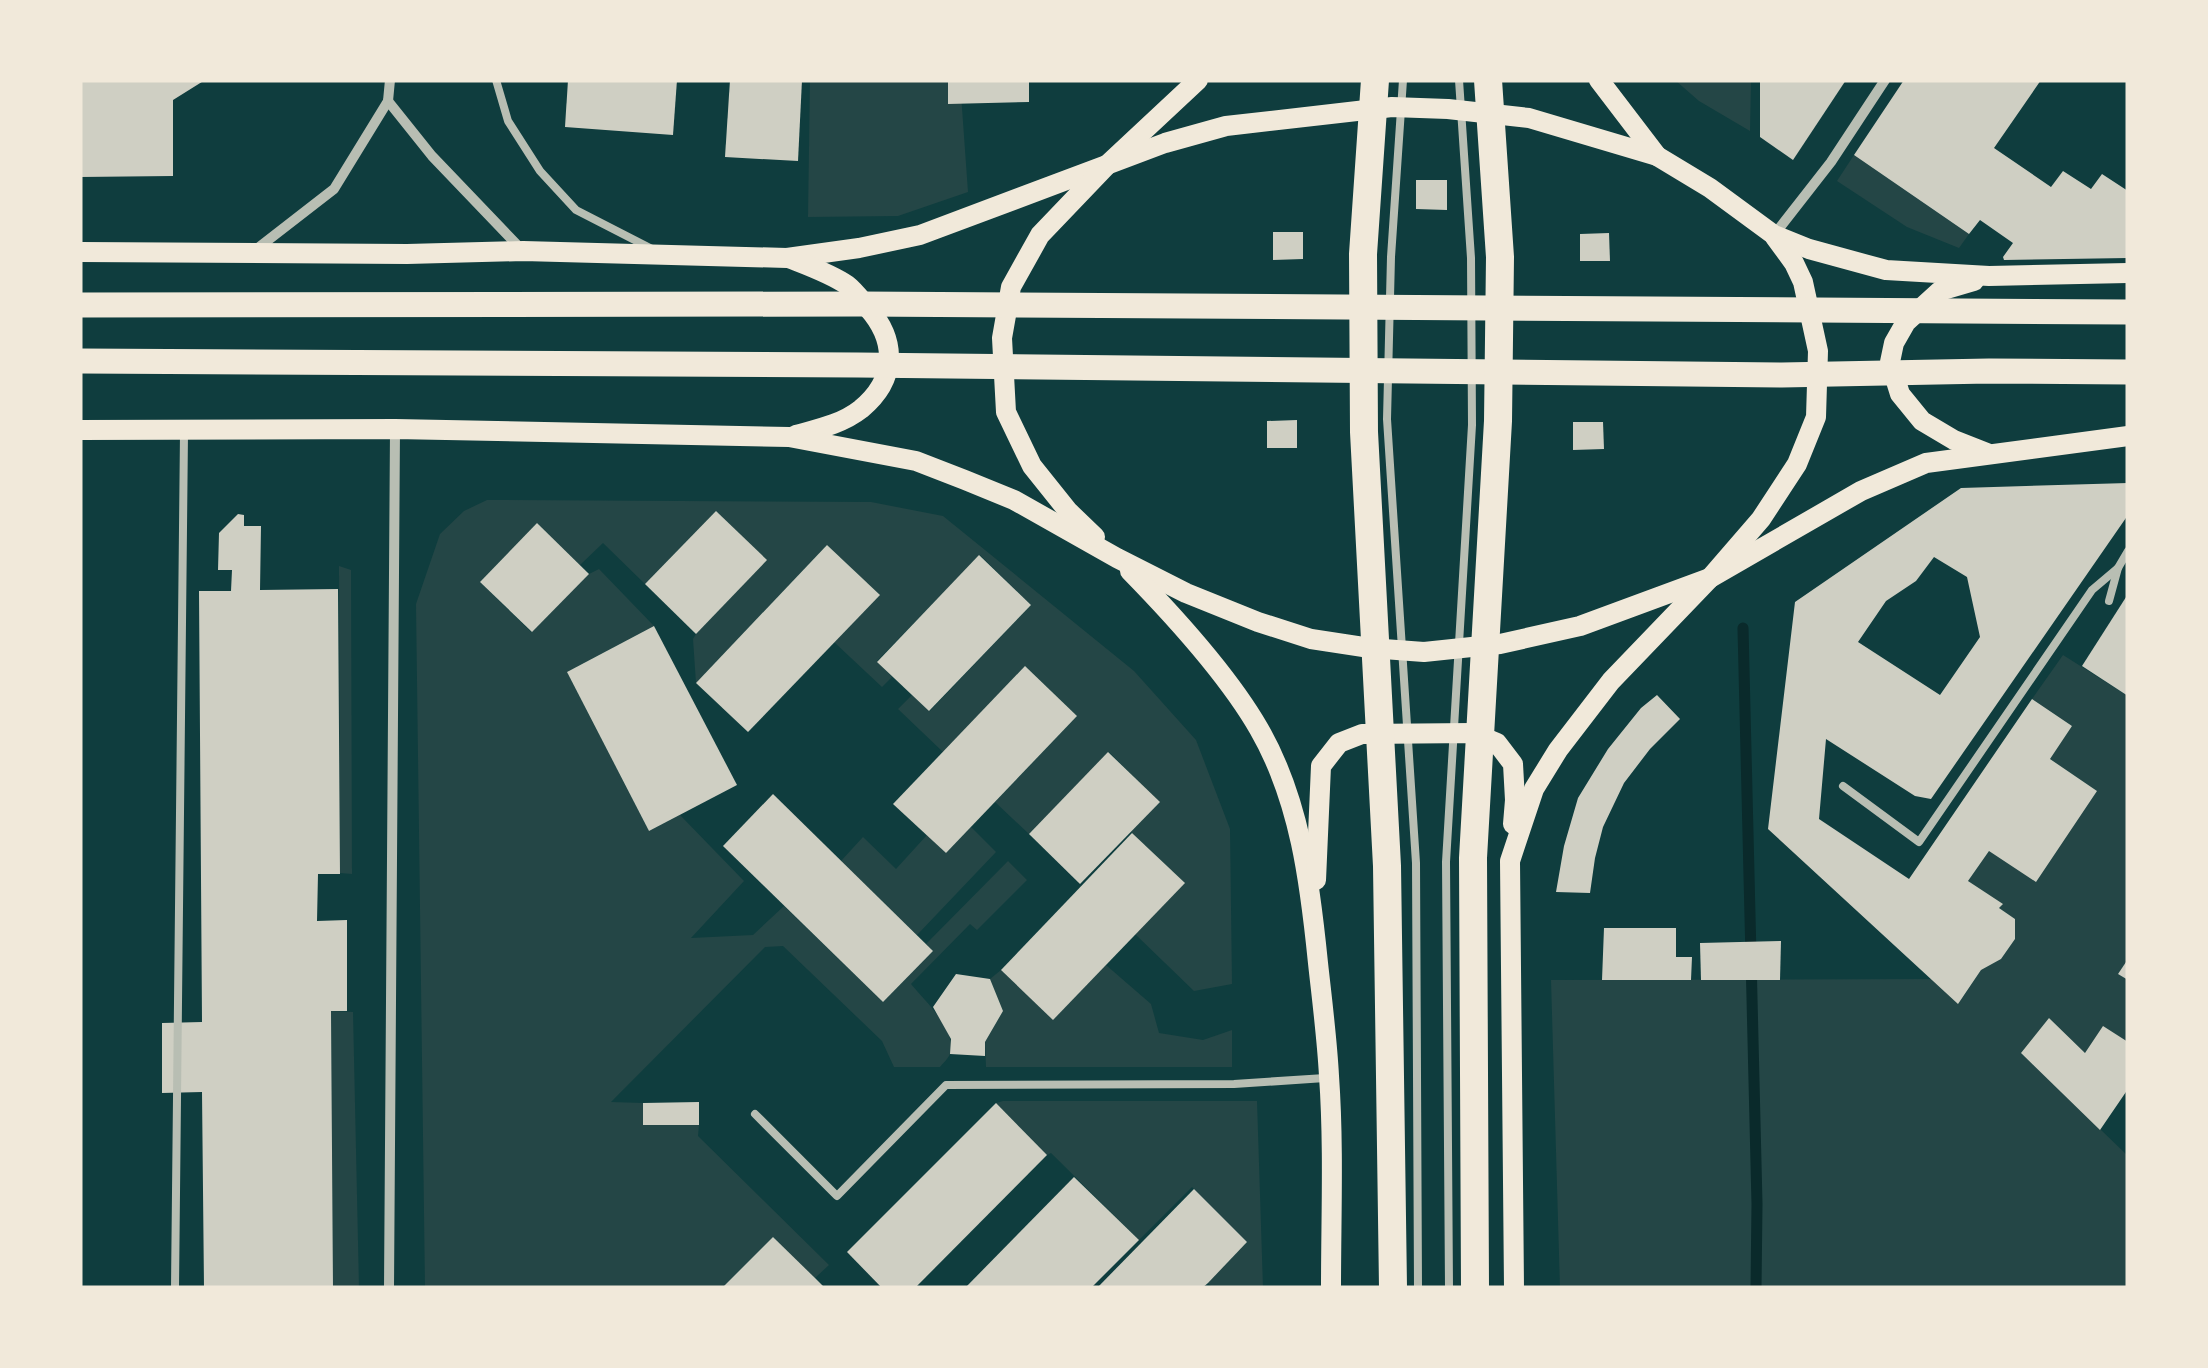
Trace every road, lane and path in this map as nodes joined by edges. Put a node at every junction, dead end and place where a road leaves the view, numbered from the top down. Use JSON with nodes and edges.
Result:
{"nodes":[{"id":1,"x":390,"y":80,"type":"edge"},
{"id":2,"x":496,"y":80,"type":"edge"},
{"id":3,"x":1198,"y":80,"type":"edge"},
{"id":4,"x":1375,"y":80,"type":"edge"},
{"id":5,"x":1403,"y":80,"type":"edge"},
{"id":6,"x":1459,"y":80,"type":"edge"},
{"id":7,"x":1488,"y":80,"type":"edge"},
{"id":8,"x":1598,"y":80,"type":"edge"},
{"id":9,"x":1885,"y":80,"type":"edge"},
{"id":10,"x":388,"y":101,"type":"junction"},
{"id":11,"x":1657,"y":156,"type":"junction"},
{"id":12,"x":1107,"y":164,"type":"junction"},
{"id":13,"x":1774,"y":235,"type":"junction"},
{"id":14,"x":523,"y":251,"type":"junction"},
{"id":15,"x":80,"y":252,"type":"edge"},
{"id":16,"x":254,"y":252,"type":"junction"},
{"id":17,"x":661,"y":253,"type":"junction"},
{"id":18,"x":787,"y":258,"type":"junction"},
{"id":19,"x":2128,"y":273,"type":"edge"},
{"id":20,"x":1989,"y":276,"type":"junction"},
{"id":21,"x":80,"y":305,"type":"edge"},
{"id":22,"x":2128,"y":312,"type":"edge"},
{"id":23,"x":80,"y":361,"type":"edge"},
{"id":24,"x":2128,"y":372,"type":"edge"},
{"id":25,"x":395,"y":429,"type":"junction"},
{"id":26,"x":80,"y":430,"type":"edge"},
{"id":27,"x":184,"y":430,"type":"junction"},
{"id":28,"x":2128,"y":436,"type":"edge"},
{"id":29,"x":789,"y":438,"type":"junction"},
{"id":30,"x":1989,"y":454,"type":"junction"},
{"id":31,"x":2128,"y":551,"type":"edge"},
{"id":32,"x":1117,"y":558,"type":"junction"},
{"id":33,"x":2118,"y":568,"type":"junction"},
{"id":34,"x":1710,"y":578,"type":"junction"},
{"id":35,"x":2109,"y":601,"type":"dead end"},
{"id":36,"x":1843,"y":786,"type":"dead end"},
{"id":37,"x":1510,"y":861,"type":"junction"},
{"id":38,"x":1313,"y":918,"type":"junction"},
{"id":39,"x":1329,"y":1078,"type":"junction"},
{"id":40,"x":755,"y":1114,"type":"dead end"},
{"id":41,"x":176,"y":1288,"type":"edge"},
{"id":42,"x":389,"y":1288,"type":"edge"},
{"id":43,"x":1331,"y":1288,"type":"edge"},
{"id":44,"x":1393,"y":1288,"type":"edge"},
{"id":45,"x":1418,"y":1288,"type":"edge"},
{"id":46,"x":1449,"y":1288,"type":"edge"},
{"id":47,"x":1476,"y":1288,"type":"edge"},
{"id":48,"x":1514,"y":1288,"type":"edge"}],
"edges":[{"from":1,"to":10,"type":"street"},
{"from":2,"to":17,"type":"lane"},
{"from":3,"to":12,"type":"main road"},
{"from":4,"to":44,"type":"highway"},
{"from":5,"to":45,"type":"lane"},
{"from":6,"to":46,"type":"lane"},
{"from":7,"to":47,"type":"highway"},
{"from":8,"to":11,"type":"main road"},
{"from":9,"to":13,"type":"street"},
{"from":10,"to":14,"type":"street"},
{"from":10,"to":16,"type":"street"},
{"from":11,"to":12,"type":"main road"},
{"from":11,"to":13,"type":"main road"},
{"from":12,"to":18,"type":"main road"},
{"from":12,"to":32,"type":"main road"},
{"from":13,"to":20,"type":"main road"},
{"from":13,"to":34,"type":"main road"},
{"from":14,"to":16,"type":"main road"},
{"from":14,"to":17,"type":"main road"},
{"from":15,"to":16,"type":"main road"},
{"from":17,"to":18,"type":"main road"},
{"from":18,"to":29,"type":"main road"},
{"from":19,"to":20,"type":"main road"},
{"from":20,"to":30,"type":"main road"},
{"from":21,"to":22,"type":"main road"},
{"from":23,"to":24,"type":"main road"},
{"from":25,"to":27,"type":"main road"},
{"from":25,"to":29,"type":"main road"},
{"from":25,"to":42,"type":"street"},
{"from":26,"to":27,"type":"main road"},
{"from":27,"to":41,"type":"lane"},
{"from":28,"to":30,"type":"main road"},
{"from":29,"to":32,"type":"main road"},
{"from":30,"to":34,"type":"main road"},
{"from":31,"to":33,"type":"lane"},
{"from":32,"to":34,"type":"main road"},
{"from":32,"to":38,"type":"main road"},
{"from":33,"to":35,"type":"lane"},
{"from":33,"to":36,"type":"lane"},
{"from":34,"to":37,"type":"main road"},
{"from":37,"to":38,"type":"main road"},
{"from":37,"to":48,"type":"main road"},
{"from":38,"to":39,"type":"main road"},
{"from":39,"to":40,"type":"lane"},
{"from":39,"to":43,"type":"main road"}]}
